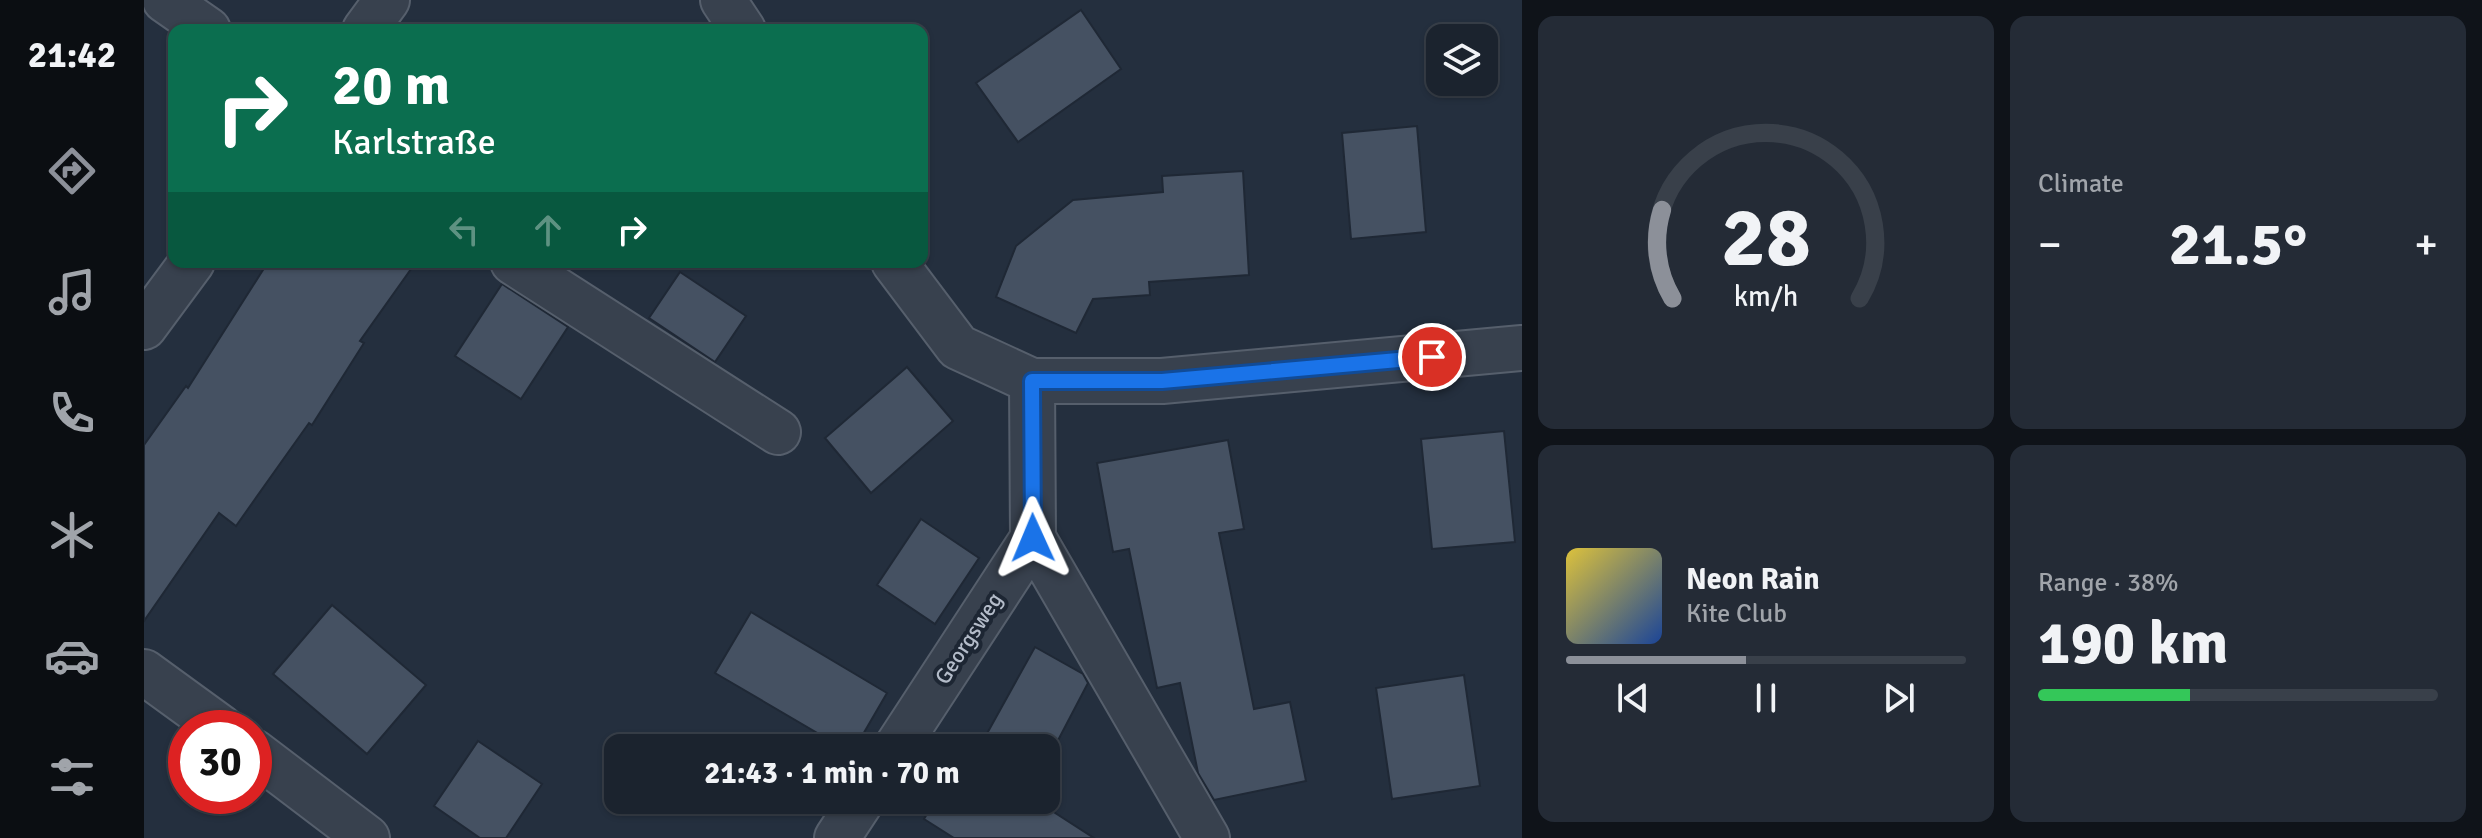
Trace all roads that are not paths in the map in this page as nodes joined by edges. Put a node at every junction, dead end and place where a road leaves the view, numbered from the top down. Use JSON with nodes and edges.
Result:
{"nodes":[{"id":1,"x":165,"y":0,"type":"edge"},
{"id":2,"x":387,"y":0,"type":"edge"},
{"id":3,"x":723,"y":0,"type":"edge"},
{"id":4,"x":199,"y":24,"type":"edge"},
{"id":5,"x":369,"y":24,"type":"edge"},
{"id":6,"x":739,"y":24,"type":"edge"},
{"id":7,"x":188,"y":268,"type":"edge"},
{"id":8,"x":522,"y":268,"type":"edge"},
{"id":9,"x":899,"y":268,"type":"edge"},
{"id":10,"x":144,"y":327,"type":"edge"},
{"id":11,"x":1522,"y":348,"type":"edge"},
{"id":12,"x":1032,"y":381,"type":"junction"},
{"id":13,"x":778,"y":432,"type":"dead end"},
{"id":14,"x":1033,"y":538,"type":"junction"},
{"id":15,"x":144,"y":672,"type":"edge"},
{"id":16,"x":196,"y":710,"type":"edge"},
{"id":17,"x":905,"y":734,"type":"edge"},
{"id":18,"x":272,"y":766,"type":"edge"},
{"id":19,"x":853,"y":814,"type":"edge"},
{"id":20,"x":367,"y":838,"type":"edge"},
{"id":21,"x":837,"y":838,"type":"edge"},
{"id":22,"x":1207,"y":838,"type":"edge"}],
"edges":[{"from":1,"to":4,"type":"street"},
{"from":2,"to":5,"type":"street"},
{"from":3,"to":6,"type":"street"},
{"from":7,"to":10,"type":"street"},
{"from":8,"to":13,"type":"street"},
{"from":9,"to":12,"type":"street"},
{"from":11,"to":12,"type":"street"},
{"from":12,"to":14,"type":"street"},
{"from":14,"to":17,"type":"street","name":"Georgsweg"},
{"from":14,"to":22,"type":"street"},
{"from":15,"to":16,"type":"street"},
{"from":18,"to":20,"type":"street"},
{"from":19,"to":21,"type":"street"}]}
